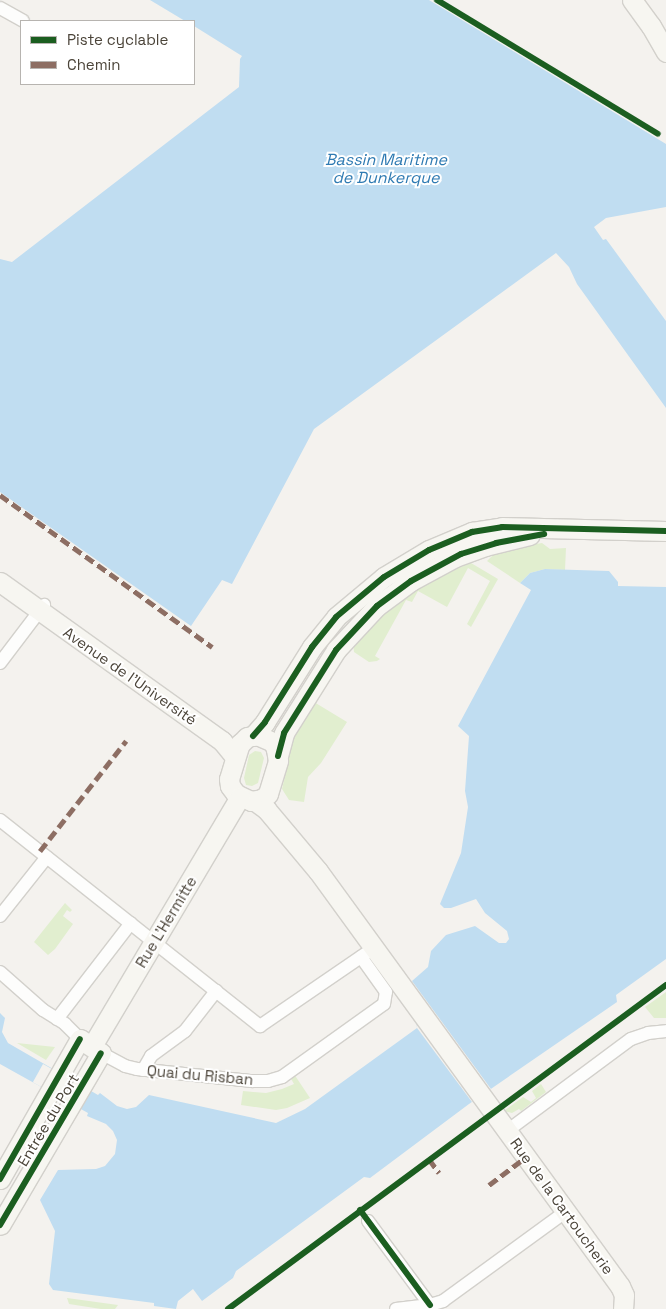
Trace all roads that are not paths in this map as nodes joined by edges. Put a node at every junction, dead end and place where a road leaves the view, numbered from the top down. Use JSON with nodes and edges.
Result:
{"nodes":[{"id":1,"x":632,"y":0,"type":"edge"},
{"id":2,"x":0,"y":8,"type":"edge"},
{"id":3,"x":21,"y":20,"type":"edge"},
{"id":4,"x":666,"y":52,"type":"edge"},
{"id":5,"x":585,"y":530,"type":"junction"},
{"id":6,"x":666,"y":531,"type":"edge"},
{"id":7,"x":0,"y":582,"type":"edge"},
{"id":8,"x":41,"y":609,"type":"junction"},
{"id":9,"x":0,"y":662,"type":"edge"},
{"id":10,"x":249,"y":737,"type":"junction"},
{"id":11,"x":278,"y":756,"type":"junction"},
{"id":12,"x":235,"y":757,"type":"junction"},
{"id":13,"x":271,"y":788,"type":"junction"},
{"id":14,"x":247,"y":799,"type":"junction"},
{"id":15,"x":0,"y":820,"type":"edge"},
{"id":16,"x":47,"y":857,"type":"junction"},
{"id":17,"x":318,"y":871,"type":"junction"},
{"id":18,"x":0,"y":916,"type":"edge"},
{"id":19,"x":131,"y":923,"type":"junction"},
{"id":20,"x":154,"y":941,"type":"junction"},
{"id":21,"x":367,"y":952,"type":"junction"},
{"id":22,"x":0,"y":972,"type":"edge"},
{"id":23,"x":216,"y":991,"type":"junction"},
{"id":24,"x":57,"y":1019,"type":"junction"},
{"id":25,"x":666,"y":1031,"type":"edge"},
{"id":26,"x":91,"y":1046,"type":"junction"},
{"id":27,"x":143,"y":1070,"type":"junction"},
{"id":28,"x":506,"y":1131,"type":"junction"},
{"id":29,"x":0,"y":1179,"type":"edge"},
{"id":30,"x":565,"y":1212,"type":"junction"},
{"id":31,"x":368,"y":1221,"type":"dead end"},
{"id":32,"x":0,"y":1225,"type":"edge"},
{"id":33,"x":434,"y":1306,"type":"edge"},
{"id":34,"x":396,"y":1309,"type":"edge"},
{"id":35,"x":623,"y":1309,"type":"edge"}],
"edges":[{"from":1,"to":4,"type":"main road"},
{"from":2,"to":3,"type":"street"},
{"from":5,"to":6,"type":"main road"},
{"from":5,"to":10,"type":"main road"},
{"from":5,"to":11,"type":"main road"},
{"from":7,"to":8,"type":"main road","name":"Avenue de l'Université"},
{"from":8,"to":9,"type":"street"},
{"from":8,"to":10,"type":"main road","name":"Avenue de l'Université"},
{"from":8,"to":12,"type":"main road","name":"Avenue de l'Université"},
{"from":10,"to":11,"type":"main road"},
{"from":10,"to":12,"type":"main road"},
{"from":11,"to":13,"type":"main road"},
{"from":12,"to":14,"type":"main road"},
{"from":13,"to":14,"type":"main road"},
{"from":13,"to":17,"type":"main road"},
{"from":14,"to":17,"type":"main road"},
{"from":14,"to":20,"type":"main road","name":"Rue L'Hermitte"},
{"from":15,"to":16,"type":"street"},
{"from":16,"to":18,"type":"street"},
{"from":16,"to":19,"type":"street"},
{"from":17,"to":21,"type":"main road","name":"Rue de la Cartoucherie"},
{"from":19,"to":20,"type":"street"},
{"from":19,"to":24,"type":"street"},
{"from":20,"to":23,"type":"street"},
{"from":20,"to":26,"type":"main road","name":"Rue L'Hermitte"},
{"from":21,"to":23,"type":"street"},
{"from":21,"to":27,"type":"street","name":"Quai du Risban"},
{"from":21,"to":28,"type":"main road","name":"Rue de la Cartoucherie"},
{"from":22,"to":24,"type":"street","name":"Quai du Risban"},
{"from":23,"to":27,"type":"street"},
{"from":24,"to":26,"type":"street","name":"Quai du Risban"},
{"from":25,"to":28,"type":"street"},
{"from":26,"to":27,"type":"street","name":"Quai du Risban"},
{"from":26,"to":29,"type":"main road","name":"Entrée du Port"},
{"from":26,"to":32,"type":"main road","name":"Entrée du Port"},
{"from":28,"to":30,"type":"main road","name":"Rue de la Cartoucherie"},
{"from":30,"to":33,"type":"street"},
{"from":30,"to":35,"type":"main road","name":"Rue de la Cartoucherie"},
{"from":31,"to":33,"type":"street"},
{"from":33,"to":34,"type":"street"}]}
